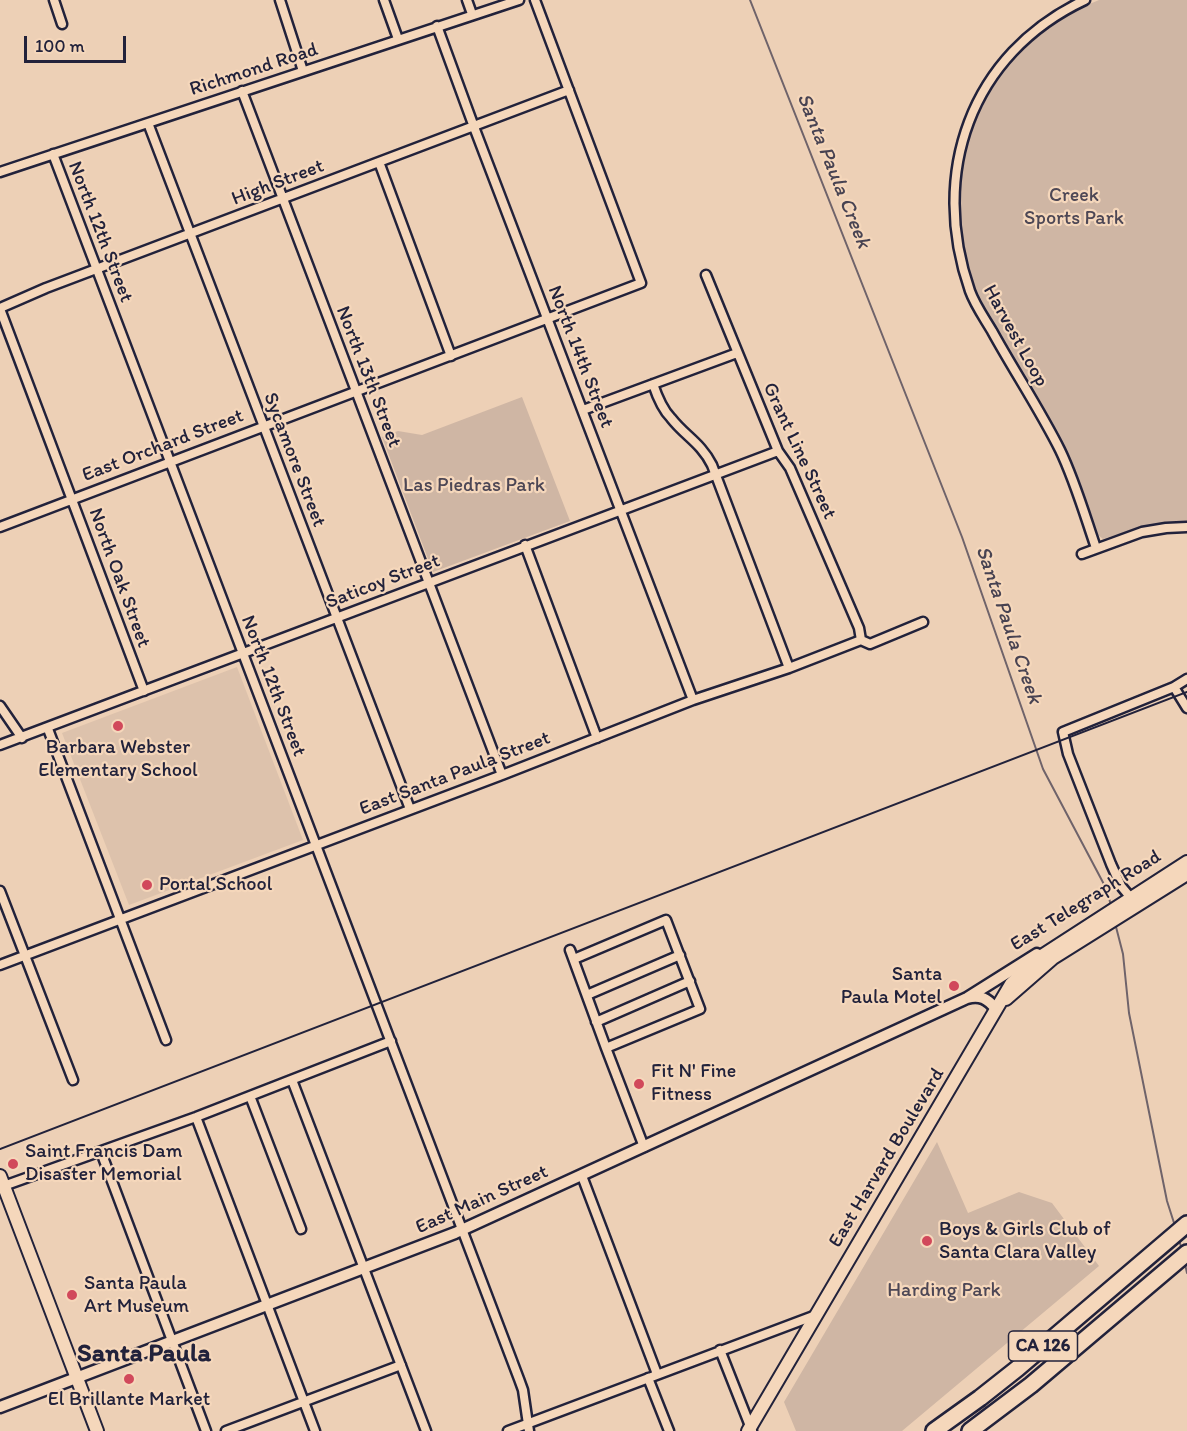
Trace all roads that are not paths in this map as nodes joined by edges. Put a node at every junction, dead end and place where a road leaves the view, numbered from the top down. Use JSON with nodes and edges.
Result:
{"nodes":[{"id":1,"x":54,"y":0,"type":"edge"},
{"id":2,"x":280,"y":0,"type":"edge"},
{"id":3,"x":384,"y":0,"type":"edge"},
{"id":4,"x":467,"y":0,"type":"edge"},
{"id":5,"x":519,"y":0,"type":"edge"},
{"id":6,"x":535,"y":0,"type":"edge"},
{"id":7,"x":1085,"y":0,"type":"edge"},
{"id":8,"x":472,"y":14,"type":"junction"},
{"id":9,"x":62,"y":24,"type":"dead end"},
{"id":10,"x":437,"y":26,"type":"junction"},
{"id":11,"x":398,"y":39,"type":"junction"},
{"id":12,"x":303,"y":71,"type":"junction"},
{"id":13,"x":569,"y":90,"type":"junction"},
{"id":14,"x":242,"y":91,"type":"junction"},
{"id":15,"x":148,"y":123,"type":"junction"},
{"id":16,"x":474,"y":127,"type":"junction"},
{"id":17,"x":53,"y":154,"type":"junction"},
{"id":18,"x":379,"y":162,"type":"junction"},
{"id":19,"x":0,"y":172,"type":"edge"},
{"id":20,"x":283,"y":199,"type":"junction"},
{"id":21,"x":190,"y":234,"type":"junction"},
{"id":22,"x":97,"y":270,"type":"junction"},
{"id":23,"x":706,"y":275,"type":"dead end"},
{"id":24,"x":0,"y":309,"type":"edge"},
{"id":25,"x":548,"y":319,"type":"junction"},
{"id":26,"x":737,"y":353,"type":"junction"},
{"id":27,"x":452,"y":356,"type":"junction"},
{"id":28,"x":653,"y":384,"type":"junction"},
{"id":29,"x":356,"y":391,"type":"junction"},
{"id":30,"x":583,"y":410,"type":"junction"},
{"id":31,"x":263,"y":425,"type":"junction"},
{"id":32,"x":778,"y":451,"type":"junction"},
{"id":33,"x":170,"y":461,"type":"junction"},
{"id":34,"x":716,"y":475,"type":"junction"},
{"id":35,"x":72,"y":499,"type":"junction"},
{"id":36,"x":621,"y":509,"type":"junction"},
{"id":37,"x":0,"y":527,"type":"edge"},
{"id":38,"x":1187,"y":527,"type":"edge"},
{"id":39,"x":525,"y":545,"type":"junction"},
{"id":40,"x":1096,"y":548,"type":"junction"},
{"id":41,"x":1082,"y":555,"type":"dead end"},
{"id":42,"x":428,"y":582,"type":"junction"},
{"id":43,"x":336,"y":618,"type":"junction"},
{"id":44,"x":922,"y":622,"type":"dead end"},
{"id":45,"x":861,"y":640,"type":"junction"},
{"id":46,"x":243,"y":652,"type":"junction"},
{"id":47,"x":789,"y":668,"type":"junction"},
{"id":48,"x":1187,"y":679,"type":"edge"},
{"id":49,"x":1174,"y":687,"type":"junction"},
{"id":50,"x":144,"y":691,"type":"junction"},
{"id":51,"x":693,"y":700,"type":"junction"},
{"id":52,"x":0,"y":706,"type":"edge"},
{"id":53,"x":1187,"y":708,"type":"edge"},
{"id":54,"x":48,"y":729,"type":"junction"},
{"id":55,"x":22,"y":738,"type":"junction"},
{"id":56,"x":597,"y":738,"type":"junction"},
{"id":57,"x":0,"y":745,"type":"edge"},
{"id":58,"x":502,"y":775,"type":"junction"},
{"id":59,"x":410,"y":809,"type":"junction"},
{"id":60,"x":316,"y":844,"type":"junction"},
{"id":61,"x":1187,"y":862,"type":"edge"},
{"id":62,"x":1187,"y":874,"type":"edge"},
{"id":63,"x":0,"y":891,"type":"edge"},
{"id":64,"x":1128,"y":903,"type":"junction"},
{"id":65,"x":121,"y":918,"type":"junction"},
{"id":66,"x":1087,"y":931,"type":"junction"},
{"id":67,"x":570,"y":950,"type":"dead end"},
{"id":68,"x":25,"y":955,"type":"junction"},
{"id":69,"x":680,"y":955,"type":"junction"},
{"id":70,"x":574,"y":959,"type":"junction"},
{"id":71,"x":0,"y":964,"type":"edge"},
{"id":72,"x":1006,"y":974,"type":"joint"},
{"id":73,"x":690,"y":981,"type":"junction"},
{"id":74,"x":587,"y":995,"type":"junction"},
{"id":75,"x":967,"y":998,"type":"junction"},
{"id":76,"x":999,"y":1006,"type":"junction"},
{"id":77,"x":596,"y":1022,"type":"junction"},
{"id":78,"x":166,"y":1040,"type":"dead end"},
{"id":79,"x":391,"y":1041,"type":"junction"},
{"id":80,"x":606,"y":1048,"type":"junction"},
{"id":81,"x":73,"y":1080,"type":"dead end"},
{"id":82,"x":292,"y":1080,"type":"junction"},
{"id":83,"x":250,"y":1096,"type":"junction"},
{"id":84,"x":196,"y":1117,"type":"junction"},
{"id":85,"x":644,"y":1147,"type":"junction"},
{"id":86,"x":101,"y":1152,"type":"junction"},
{"id":87,"x":582,"y":1176,"type":"junction"},
{"id":88,"x":1,"y":1183,"type":"edge"},
{"id":89,"x":1187,"y":1224,"type":"edge"},
{"id":90,"x":301,"y":1229,"type":"dead end"},
{"id":91,"x":463,"y":1230,"type":"junction"},
{"id":92,"x":1187,"y":1253,"type":"edge"},
{"id":93,"x":364,"y":1268,"type":"junction"},
{"id":94,"x":268,"y":1305,"type":"junction"},
{"id":95,"x":817,"y":1314,"type":"junction"},
{"id":96,"x":172,"y":1341,"type":"junction"},
{"id":97,"x":720,"y":1350,"type":"junction"},
{"id":98,"x":401,"y":1365,"type":"junction"},
{"id":99,"x":657,"y":1374,"type":"junction"},
{"id":100,"x":76,"y":1377,"type":"junction"},
{"id":101,"x":648,"y":1378,"type":"junction"},
{"id":102,"x":304,"y":1401,"type":"junction"},
{"id":103,"x":0,"y":1407,"type":"edge"},
{"id":104,"x":528,"y":1427,"type":"edge"},
{"id":105,"x":750,"y":1430,"type":"edge"},
{"id":106,"x":97,"y":1431,"type":"edge"},
{"id":107,"x":206,"y":1431,"type":"edge"},
{"id":108,"x":226,"y":1431,"type":"edge"},
{"id":109,"x":315,"y":1431,"type":"edge"},
{"id":110,"x":426,"y":1431,"type":"edge"},
{"id":111,"x":508,"y":1431,"type":"edge"},
{"id":112,"x":669,"y":1431,"type":"edge"},
{"id":113,"x":934,"y":1431,"type":"edge"},
{"id":114,"x":970,"y":1431,"type":"edge"}],
"edges":[{"from":1,"to":9,"type":"street"},
{"from":2,"to":12,"type":"street"},
{"from":3,"to":11,"type":"street"},
{"from":4,"to":8,"type":"street"},
{"from":5,"to":8,"type":"street","name":"Richmond Road"},
{"from":6,"to":13,"type":"street"},
{"from":7,"to":40,"type":"street","name":"Harvest Loop"},
{"from":8,"to":10,"type":"street","name":"Richmond Road"},
{"from":10,"to":11,"type":"street","name":"Richmond Road"},
{"from":10,"to":16,"type":"street","name":"North 14th Street"},
{"from":11,"to":12,"type":"street","name":"Richmond Road"},
{"from":12,"to":14,"type":"street","name":"Richmond Road"},
{"from":13,"to":16,"type":"street","name":"High Street"},
{"from":13,"to":25,"type":"street","name":"East Orchard Street"},
{"from":14,"to":15,"type":"street","name":"Richmond Road"},
{"from":14,"to":20,"type":"street","name":"North 13th Street"},
{"from":15,"to":17,"type":"street","name":"Richmond Road"},
{"from":15,"to":21,"type":"street","name":"Sycamore Street"},
{"from":16,"to":18,"type":"street","name":"High Street"},
{"from":16,"to":25,"type":"street","name":"North 14th Street"},
{"from":17,"to":19,"type":"street","name":"Richmond Road"},
{"from":17,"to":22,"type":"street","name":"North 12th Street"},
{"from":18,"to":20,"type":"street","name":"High Street"},
{"from":18,"to":27,"type":"street"},
{"from":20,"to":21,"type":"street","name":"High Street"},
{"from":20,"to":29,"type":"street","name":"North 13th Street"},
{"from":21,"to":22,"type":"street","name":"High Street"},
{"from":21,"to":31,"type":"street","name":"Sycamore Street"},
{"from":22,"to":24,"type":"street","name":"High Street"},
{"from":22,"to":33,"type":"street","name":"North 12th Street"},
{"from":23,"to":26,"type":"street","name":"Grant Line Street"},
{"from":24,"to":35,"type":"street","name":"North Oak Street"},
{"from":25,"to":27,"type":"street","name":"East Orchard Street"},
{"from":25,"to":30,"type":"street","name":"North 14th Street"},
{"from":26,"to":28,"type":"street"},
{"from":26,"to":32,"type":"street","name":"Grant Line Street"},
{"from":27,"to":29,"type":"street","name":"East Orchard Street"},
{"from":28,"to":30,"type":"street"},
{"from":28,"to":34,"type":"street"},
{"from":29,"to":31,"type":"street","name":"East Orchard Street"},
{"from":29,"to":42,"type":"street","name":"North 13th Street"},
{"from":30,"to":36,"type":"street","name":"North 14th Street"},
{"from":31,"to":33,"type":"street","name":"East Orchard Street"},
{"from":31,"to":43,"type":"street","name":"Sycamore Street"},
{"from":32,"to":34,"type":"street","name":"Saticoy Street"},
{"from":32,"to":45,"type":"street","name":"Grant Line Street"},
{"from":33,"to":35,"type":"street","name":"East Orchard Street"},
{"from":33,"to":46,"type":"street","name":"North 12th Street"},
{"from":34,"to":36,"type":"street","name":"Saticoy Street"},
{"from":34,"to":47,"type":"street"},
{"from":35,"to":37,"type":"street","name":"East Orchard Street"},
{"from":35,"to":50,"type":"street","name":"North Oak Street"},
{"from":36,"to":39,"type":"street","name":"Saticoy Street"},
{"from":36,"to":51,"type":"street","name":"North 14th Street"},
{"from":38,"to":40,"type":"street"},
{"from":39,"to":42,"type":"street","name":"Saticoy Street"},
{"from":39,"to":56,"type":"street"},
{"from":40,"to":41,"type":"street"},
{"from":42,"to":43,"type":"street","name":"Saticoy Street"},
{"from":42,"to":58,"type":"street","name":"North 13th Street"},
{"from":43,"to":46,"type":"street","name":"Saticoy Street"},
{"from":43,"to":59,"type":"street","name":"Sycamore Street"},
{"from":44,"to":45,"type":"street","name":"East Santa Paula Street"},
{"from":45,"to":47,"type":"street","name":"East Santa Paula Street"},
{"from":46,"to":50,"type":"street","name":"Saticoy Street"},
{"from":46,"to":60,"type":"street","name":"North 12th Street"},
{"from":47,"to":51,"type":"street","name":"East Santa Paula Street"},
{"from":48,"to":49,"type":"street"},
{"from":49,"to":53,"type":"street"},
{"from":49,"to":64,"type":"street"},
{"from":50,"to":54,"type":"street","name":"Saticoy Street"},
{"from":51,"to":56,"type":"street","name":"East Santa Paula Street"},
{"from":52,"to":55,"type":"street"},
{"from":54,"to":55,"type":"street","name":"Saticoy Street"},
{"from":54,"to":65,"type":"street"},
{"from":55,"to":57,"type":"street","name":"Saticoy Street"},
{"from":56,"to":58,"type":"street","name":"East Santa Paula Street"},
{"from":58,"to":59,"type":"street","name":"East Santa Paula Street"},
{"from":59,"to":60,"type":"street","name":"East Santa Paula Street"},
{"from":60,"to":65,"type":"street","name":"East Santa Paula Street"},
{"from":60,"to":79,"type":"street","name":"North 12th Street"},
{"from":61,"to":64,"type":"main road","name":"East Telegraph Road"},
{"from":62,"to":64,"type":"main road","name":"East Telegraph Road"},
{"from":63,"to":68,"type":"street"},
{"from":64,"to":66,"type":"main road","name":"East Telegraph Road"},
{"from":65,"to":68,"type":"street","name":"East Santa Paula Street"},
{"from":65,"to":78,"type":"street"},
{"from":66,"to":72,"type":"street","name":"East Telegraph Road"},
{"from":66,"to":76,"type":"main road","name":"East Harvard Boulevard"},
{"from":67,"to":70,"type":"street"},
{"from":68,"to":71,"type":"street","name":"East Santa Paula Street"},
{"from":68,"to":81,"type":"street"},
{"from":69,"to":70,"type":"street"},
{"from":69,"to":73,"type":"street"},
{"from":69,"to":74,"type":"street"},
{"from":70,"to":74,"type":"street"},
{"from":72,"to":75,"type":"street","name":"East Main Street"},
{"from":73,"to":77,"type":"street"},
{"from":73,"to":80,"type":"street"},
{"from":74,"to":77,"type":"street"},
{"from":75,"to":76,"type":"street"},
{"from":75,"to":85,"type":"street","name":"East Main Street"},
{"from":76,"to":95,"type":"main road","name":"East Harvard Boulevard"},
{"from":77,"to":80,"type":"street"},
{"from":79,"to":82,"type":"street"},
{"from":79,"to":91,"type":"street","name":"North 12th Street"},
{"from":80,"to":85,"type":"street"},
{"from":82,"to":83,"type":"street"},
{"from":82,"to":93,"type":"street"},
{"from":83,"to":84,"type":"street"},
{"from":83,"to":90,"type":"street"},
{"from":84,"to":86,"type":"street"},
{"from":84,"to":94,"type":"street"},
{"from":85,"to":87,"type":"street","name":"East Main Street"},
{"from":86,"to":88,"type":"street"},
{"from":86,"to":96,"type":"street"},
{"from":87,"to":91,"type":"street","name":"East Main Street"},
{"from":87,"to":99,"type":"street"},
{"from":88,"to":100,"type":"main road"},
{"from":89,"to":113,"type":"highway","number":"CA 126"},
{"from":91,"to":93,"type":"street","name":"East Main Street"},
{"from":91,"to":104,"type":"street","name":"North 12th Street"},
{"from":92,"to":114,"type":"highway","number":"CA 126"},
{"from":93,"to":94,"type":"street","name":"East Main Street"},
{"from":93,"to":98,"type":"street"},
{"from":94,"to":96,"type":"street","name":"East Main Street"},
{"from":94,"to":102,"type":"street"},
{"from":95,"to":97,"type":"street"},
{"from":95,"to":105,"type":"main road","name":"East Harvard Boulevard"},
{"from":96,"to":100,"type":"street","name":"East Main Street"},
{"from":96,"to":107,"type":"street"},
{"from":97,"to":99,"type":"street"},
{"from":97,"to":105,"type":"street"},
{"from":98,"to":102,"type":"street"},
{"from":98,"to":110,"type":"street"},
{"from":99,"to":101,"type":"street"},
{"from":100,"to":103,"type":"street","name":"East Main Street"},
{"from":100,"to":106,"type":"main road"},
{"from":101,"to":104,"type":"street"},
{"from":101,"to":112,"type":"street"},
{"from":102,"to":108,"type":"street"},
{"from":102,"to":109,"type":"street"},
{"from":104,"to":111,"type":"street"}]}
